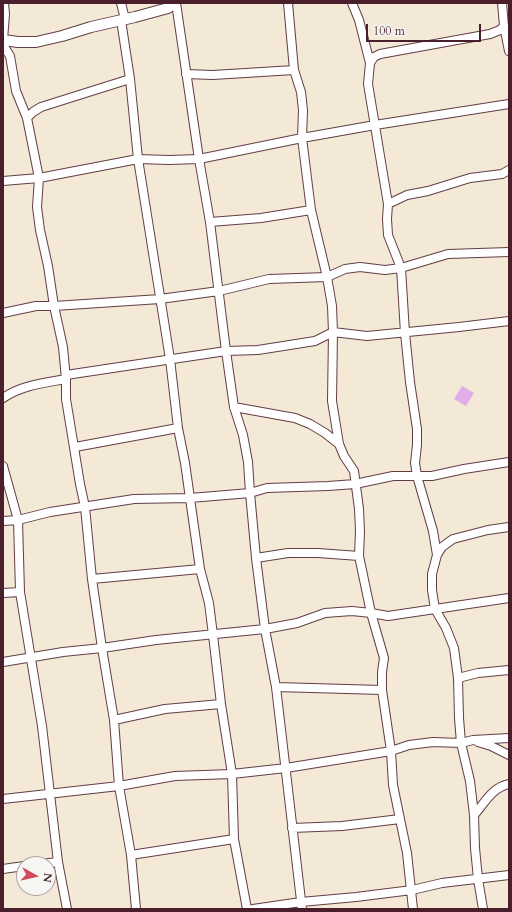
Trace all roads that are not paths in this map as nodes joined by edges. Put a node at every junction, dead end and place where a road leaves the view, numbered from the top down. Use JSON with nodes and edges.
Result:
{"nodes":[{"id":1,"x":4,"y":3,"type":"edge"},
{"id":2,"x":120,"y":3,"type":"edge"},
{"id":3,"x":175,"y":3,"type":"edge"},
{"id":4,"x":288,"y":3,"type":"edge"},
{"id":5,"x":352,"y":3,"type":"edge"},
{"id":6,"x":502,"y":3,"type":"edge"},
{"id":7,"x":123,"y":19,"type":"junction"},
{"id":8,"x":504,"y":26,"type":"junction"},
{"id":9,"x":3,"y":40,"type":"edge"},
{"id":10,"x":3,"y":45,"type":"edge"},
{"id":11,"x":509,"y":51,"type":"edge"},
{"id":12,"x":370,"y":63,"type":"junction"},
{"id":13,"x":294,"y":70,"type":"junction"},
{"id":14,"x":186,"y":74,"type":"junction"},
{"id":15,"x":130,"y":79,"type":"junction"},
{"id":16,"x":509,"y":104,"type":"edge"},
{"id":17,"x":27,"y":118,"type":"junction"},
{"id":18,"x":375,"y":125,"type":"junction"},
{"id":19,"x":302,"y":138,"type":"junction"},
{"id":20,"x":138,"y":159,"type":"junction"},
{"id":21,"x":199,"y":159,"type":"junction"},
{"id":22,"x":509,"y":170,"type":"edge"},
{"id":23,"x":39,"y":178,"type":"junction"},
{"id":24,"x":3,"y":181,"type":"edge"},
{"id":25,"x":388,"y":204,"type":"junction"},
{"id":26,"x":311,"y":210,"type":"junction"},
{"id":27,"x":210,"y":222,"type":"junction"},
{"id":28,"x":508,"y":251,"type":"edge"},
{"id":29,"x":401,"y":268,"type":"junction"},
{"id":30,"x":327,"y":277,"type":"junction"},
{"id":31,"x":219,"y":291,"type":"junction"},
{"id":32,"x":160,"y":299,"type":"junction"},
{"id":33,"x":54,"y":306,"type":"junction"},
{"id":34,"x":3,"y":313,"type":"edge"},
{"id":35,"x":509,"y":321,"type":"edge"},
{"id":36,"x":333,"y":332,"type":"junction"},
{"id":37,"x":405,"y":333,"type":"junction"},
{"id":38,"x":226,"y":352,"type":"junction"},
{"id":39,"x":170,"y":359,"type":"junction"},
{"id":40,"x":66,"y":377,"type":"junction"},
{"id":41,"x":3,"y":398,"type":"edge"},
{"id":42,"x":234,"y":407,"type":"junction"},
{"id":43,"x":178,"y":428,"type":"junction"},
{"id":44,"x":339,"y":444,"type":"junction"},
{"id":45,"x":74,"y":447,"type":"junction"},
{"id":46,"x":509,"y":462,"type":"edge"},
{"id":47,"x":3,"y":466,"type":"edge"},
{"id":48,"x":417,"y":476,"type":"junction"},
{"id":49,"x":355,"y":484,"type":"junction"},
{"id":50,"x":250,"y":493,"type":"junction"},
{"id":51,"x":190,"y":498,"type":"junction"},
{"id":52,"x":85,"y":507,"type":"junction"},
{"id":53,"x":18,"y":520,"type":"junction"},
{"id":54,"x":3,"y":521,"type":"edge"},
{"id":55,"x":509,"y":528,"type":"edge"},
{"id":56,"x":437,"y":554,"type":"junction"},
{"id":57,"x":359,"y":556,"type":"junction"},
{"id":58,"x":256,"y":558,"type":"junction"},
{"id":59,"x":200,"y":569,"type":"junction"},
{"id":60,"x":92,"y":579,"type":"junction"},
{"id":61,"x":20,"y":592,"type":"junction"},
{"id":62,"x":3,"y":593,"type":"edge"},
{"id":63,"x":509,"y":598,"type":"edge"},
{"id":64,"x":435,"y":609,"type":"junction"},
{"id":65,"x":371,"y":613,"type":"junction"},
{"id":66,"x":265,"y":629,"type":"junction"},
{"id":67,"x":213,"y":635,"type":"junction"},
{"id":68,"x":102,"y":648,"type":"junction"},
{"id":69,"x":31,"y":658,"type":"junction"},
{"id":70,"x":3,"y":662,"type":"edge"},
{"id":71,"x":509,"y":670,"type":"edge"},
{"id":72,"x":458,"y":678,"type":"junction"},
{"id":73,"x":276,"y":687,"type":"junction"},
{"id":74,"x":382,"y":690,"type":"junction"},
{"id":75,"x":221,"y":704,"type":"junction"},
{"id":76,"x":114,"y":720,"type":"junction"},
{"id":77,"x":509,"y":738,"type":"edge"},
{"id":78,"x":473,"y":740,"type":"junction"},
{"id":79,"x":461,"y":742,"type":"junction"},
{"id":80,"x":391,"y":751,"type":"junction"},
{"id":81,"x":509,"y":756,"type":"edge"},
{"id":82,"x":286,"y":768,"type":"junction"},
{"id":83,"x":232,"y":774,"type":"junction"},
{"id":84,"x":509,"y":784,"type":"edge"},
{"id":85,"x":119,"y":786,"type":"junction"},
{"id":86,"x":50,"y":793,"type":"junction"},
{"id":87,"x":3,"y":799,"type":"edge"},
{"id":88,"x":474,"y":815,"type":"junction"},
{"id":89,"x":400,"y":819,"type":"junction"},
{"id":90,"x":292,"y":828,"type":"junction"},
{"id":91,"x":234,"y":839,"type":"junction"},
{"id":92,"x":131,"y":855,"type":"junction"},
{"id":93,"x":58,"y":862,"type":"joint"},
{"id":94,"x":16,"y":867,"type":"edge"},
{"id":95,"x":3,"y":869,"type":"edge"},
{"id":96,"x":509,"y":875,"type":"edge"},
{"id":97,"x":478,"y":879,"type":"junction"},
{"id":98,"x":412,"y":890,"type":"junction"},
{"id":99,"x":302,"y":906,"type":"edge"},
{"id":100,"x":67,"y":909,"type":"edge"},
{"id":101,"x":136,"y":909,"type":"edge"},
{"id":102,"x":247,"y":909,"type":"edge"},
{"id":103,"x":253,"y":909,"type":"edge"},
{"id":104,"x":414,"y":909,"type":"edge"},
{"id":105,"x":483,"y":909,"type":"edge"}],
"edges":[{"from":1,"to":9,"type":"street"},
{"from":2,"to":7,"type":"street"},
{"from":3,"to":7,"type":"street"},
{"from":3,"to":14,"type":"street"},
{"from":4,"to":13,"type":"street"},
{"from":5,"to":12,"type":"street"},
{"from":6,"to":8,"type":"street"},
{"from":7,"to":9,"type":"street"},
{"from":7,"to":15,"type":"street"},
{"from":8,"to":11,"type":"street"},
{"from":8,"to":12,"type":"street"},
{"from":10,"to":17,"type":"street"},
{"from":12,"to":18,"type":"street"},
{"from":13,"to":14,"type":"street"},
{"from":13,"to":19,"type":"street"},
{"from":14,"to":21,"type":"street"},
{"from":15,"to":17,"type":"street"},
{"from":15,"to":20,"type":"street"},
{"from":16,"to":18,"type":"street"},
{"from":17,"to":23,"type":"street"},
{"from":18,"to":19,"type":"street"},
{"from":18,"to":25,"type":"street"},
{"from":19,"to":21,"type":"street"},
{"from":19,"to":26,"type":"street"},
{"from":20,"to":21,"type":"street"},
{"from":20,"to":23,"type":"street"},
{"from":20,"to":32,"type":"street"},
{"from":21,"to":27,"type":"street"},
{"from":22,"to":25,"type":"street"},
{"from":23,"to":24,"type":"street"},
{"from":23,"to":33,"type":"street"},
{"from":25,"to":29,"type":"street"},
{"from":26,"to":27,"type":"street"},
{"from":26,"to":30,"type":"street"},
{"from":27,"to":31,"type":"street"},
{"from":28,"to":29,"type":"street"},
{"from":29,"to":30,"type":"street"},
{"from":29,"to":37,"type":"street"},
{"from":30,"to":31,"type":"street"},
{"from":30,"to":36,"type":"street"},
{"from":31,"to":32,"type":"street"},
{"from":31,"to":38,"type":"street"},
{"from":32,"to":33,"type":"street"},
{"from":32,"to":39,"type":"street"},
{"from":33,"to":34,"type":"street"},
{"from":33,"to":40,"type":"street"},
{"from":35,"to":37,"type":"street"},
{"from":36,"to":37,"type":"street"},
{"from":36,"to":38,"type":"street"},
{"from":36,"to":44,"type":"street"},
{"from":37,"to":48,"type":"street"},
{"from":38,"to":39,"type":"street"},
{"from":38,"to":42,"type":"street"},
{"from":39,"to":40,"type":"street"},
{"from":39,"to":43,"type":"street"},
{"from":40,"to":41,"type":"street"},
{"from":40,"to":45,"type":"street"},
{"from":42,"to":44,"type":"street"},
{"from":42,"to":50,"type":"street"},
{"from":43,"to":45,"type":"street"},
{"from":43,"to":51,"type":"street"},
{"from":44,"to":49,"type":"street"},
{"from":45,"to":52,"type":"street"},
{"from":46,"to":48,"type":"street"},
{"from":47,"to":53,"type":"street"},
{"from":48,"to":49,"type":"street"},
{"from":48,"to":56,"type":"street"},
{"from":49,"to":50,"type":"street"},
{"from":49,"to":57,"type":"street"},
{"from":50,"to":51,"type":"street"},
{"from":50,"to":58,"type":"street"},
{"from":51,"to":52,"type":"street"},
{"from":51,"to":59,"type":"street"},
{"from":52,"to":53,"type":"street"},
{"from":52,"to":60,"type":"street"},
{"from":53,"to":54,"type":"street"},
{"from":53,"to":61,"type":"street"},
{"from":55,"to":56,"type":"street"},
{"from":56,"to":64,"type":"street"},
{"from":57,"to":58,"type":"street"},
{"from":57,"to":65,"type":"street"},
{"from":58,"to":66,"type":"street"},
{"from":59,"to":60,"type":"street"},
{"from":59,"to":67,"type":"street"},
{"from":60,"to":68,"type":"street"},
{"from":61,"to":62,"type":"street"},
{"from":61,"to":69,"type":"street"},
{"from":63,"to":64,"type":"street"},
{"from":64,"to":65,"type":"street"},
{"from":64,"to":72,"type":"street"},
{"from":65,"to":66,"type":"street"},
{"from":65,"to":74,"type":"street"},
{"from":66,"to":67,"type":"street"},
{"from":66,"to":73,"type":"street"},
{"from":67,"to":68,"type":"street"},
{"from":67,"to":75,"type":"street"},
{"from":68,"to":69,"type":"street"},
{"from":68,"to":76,"type":"street"},
{"from":69,"to":70,"type":"street"},
{"from":69,"to":86,"type":"street"},
{"from":71,"to":72,"type":"street"},
{"from":72,"to":79,"type":"street"},
{"from":73,"to":74,"type":"street"},
{"from":73,"to":82,"type":"street"},
{"from":74,"to":80,"type":"street"},
{"from":75,"to":76,"type":"street"},
{"from":75,"to":83,"type":"street"},
{"from":76,"to":85,"type":"street"},
{"from":77,"to":78,"type":"street"},
{"from":78,"to":79,"type":"street"},
{"from":78,"to":81,"type":"street"},
{"from":79,"to":80,"type":"street"},
{"from":79,"to":88,"type":"street"},
{"from":80,"to":82,"type":"street"},
{"from":80,"to":89,"type":"street"},
{"from":82,"to":83,"type":"street"},
{"from":82,"to":90,"type":"street"},
{"from":83,"to":85,"type":"street"},
{"from":83,"to":91,"type":"street"},
{"from":84,"to":88,"type":"street"},
{"from":85,"to":86,"type":"street"},
{"from":85,"to":92,"type":"street"},
{"from":86,"to":87,"type":"street"},
{"from":86,"to":93,"type":"street"},
{"from":88,"to":97,"type":"street"},
{"from":89,"to":90,"type":"street"},
{"from":89,"to":98,"type":"street"},
{"from":90,"to":99,"type":"street"},
{"from":91,"to":92,"type":"street"},
{"from":91,"to":102,"type":"street"},
{"from":92,"to":101,"type":"street"},
{"from":93,"to":100,"type":"street"},
{"from":94,"to":95,"type":"street"},
{"from":96,"to":97,"type":"street"},
{"from":97,"to":98,"type":"street"},
{"from":97,"to":105,"type":"street"},
{"from":98,"to":99,"type":"street"},
{"from":98,"to":104,"type":"street"},
{"from":99,"to":103,"type":"street"}]}
